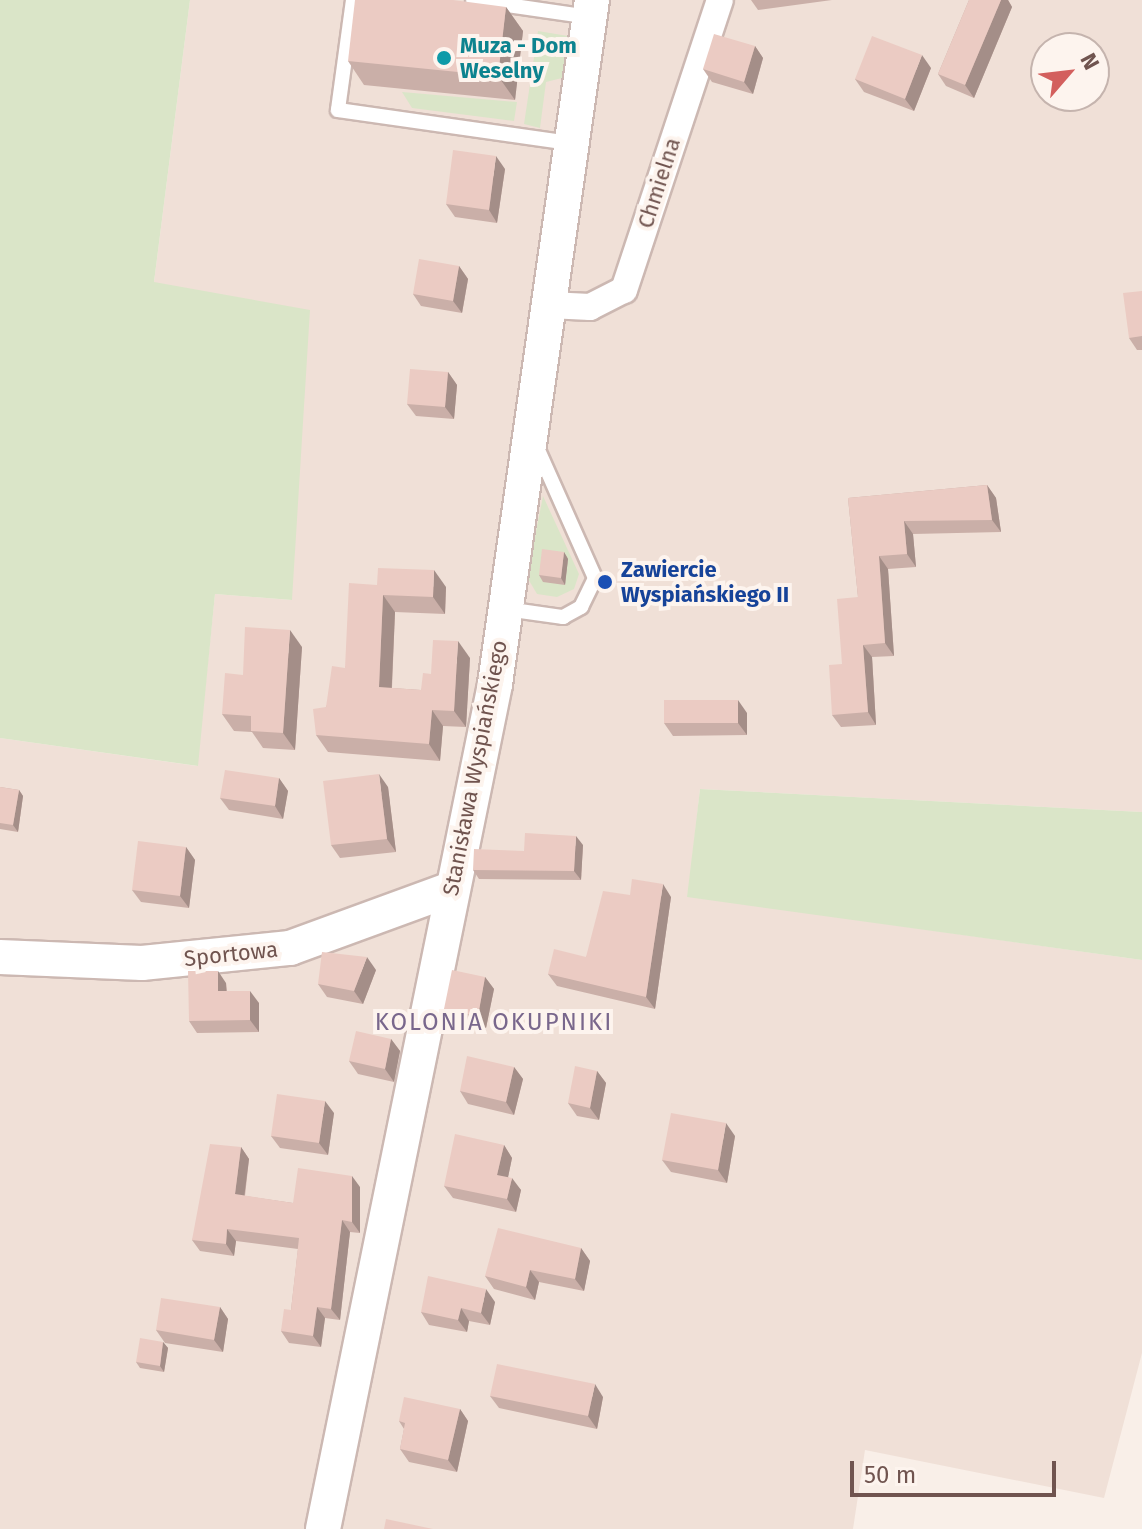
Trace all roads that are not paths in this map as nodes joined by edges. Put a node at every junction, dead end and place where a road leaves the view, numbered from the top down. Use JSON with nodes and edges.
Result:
{"nodes":[{"id":1,"x":353,"y":0,"type":"edge"},
{"id":2,"x":473,"y":0,"type":"edge"},
{"id":3,"x":720,"y":0,"type":"edge"},
{"id":4,"x":590,"y":9,"type":"edge"},
{"id":5,"x":570,"y":143,"type":"junction"},
{"id":6,"x":549,"y":305,"type":"junction"},
{"id":7,"x":532,"y":433,"type":"junction"},
{"id":8,"x":506,"y":609,"type":"junction"},
{"id":9,"x":451,"y":889,"type":"junction"},
{"id":10,"x":0,"y":957,"type":"edge"},
{"id":11,"x":323,"y":1529,"type":"edge"}],
"edges":[{"from":1,"to":5,"type":"lane"},
{"from":2,"to":4,"type":"lane"},
{"from":3,"to":6,"type":"street","name":"Chmielna"},
{"from":4,"to":5,"type":"street","name":"Stanisława Wyspiańskiego"},
{"from":5,"to":6,"type":"street","name":"Stanisława Wyspiańskiego"},
{"from":6,"to":7,"type":"street","name":"Stanisława Wyspiańskiego"},
{"from":7,"to":8,"type":"street","name":"Stanisława Wyspiańskiego"},
{"from":7,"to":8,"type":"lane"},
{"from":8,"to":9,"type":"street","name":"Stanisława Wyspiańskiego"},
{"from":9,"to":10,"type":"street","name":"Sportowa"},
{"from":9,"to":11,"type":"street","name":"Stanisława Wyspiańskiego"}]}
